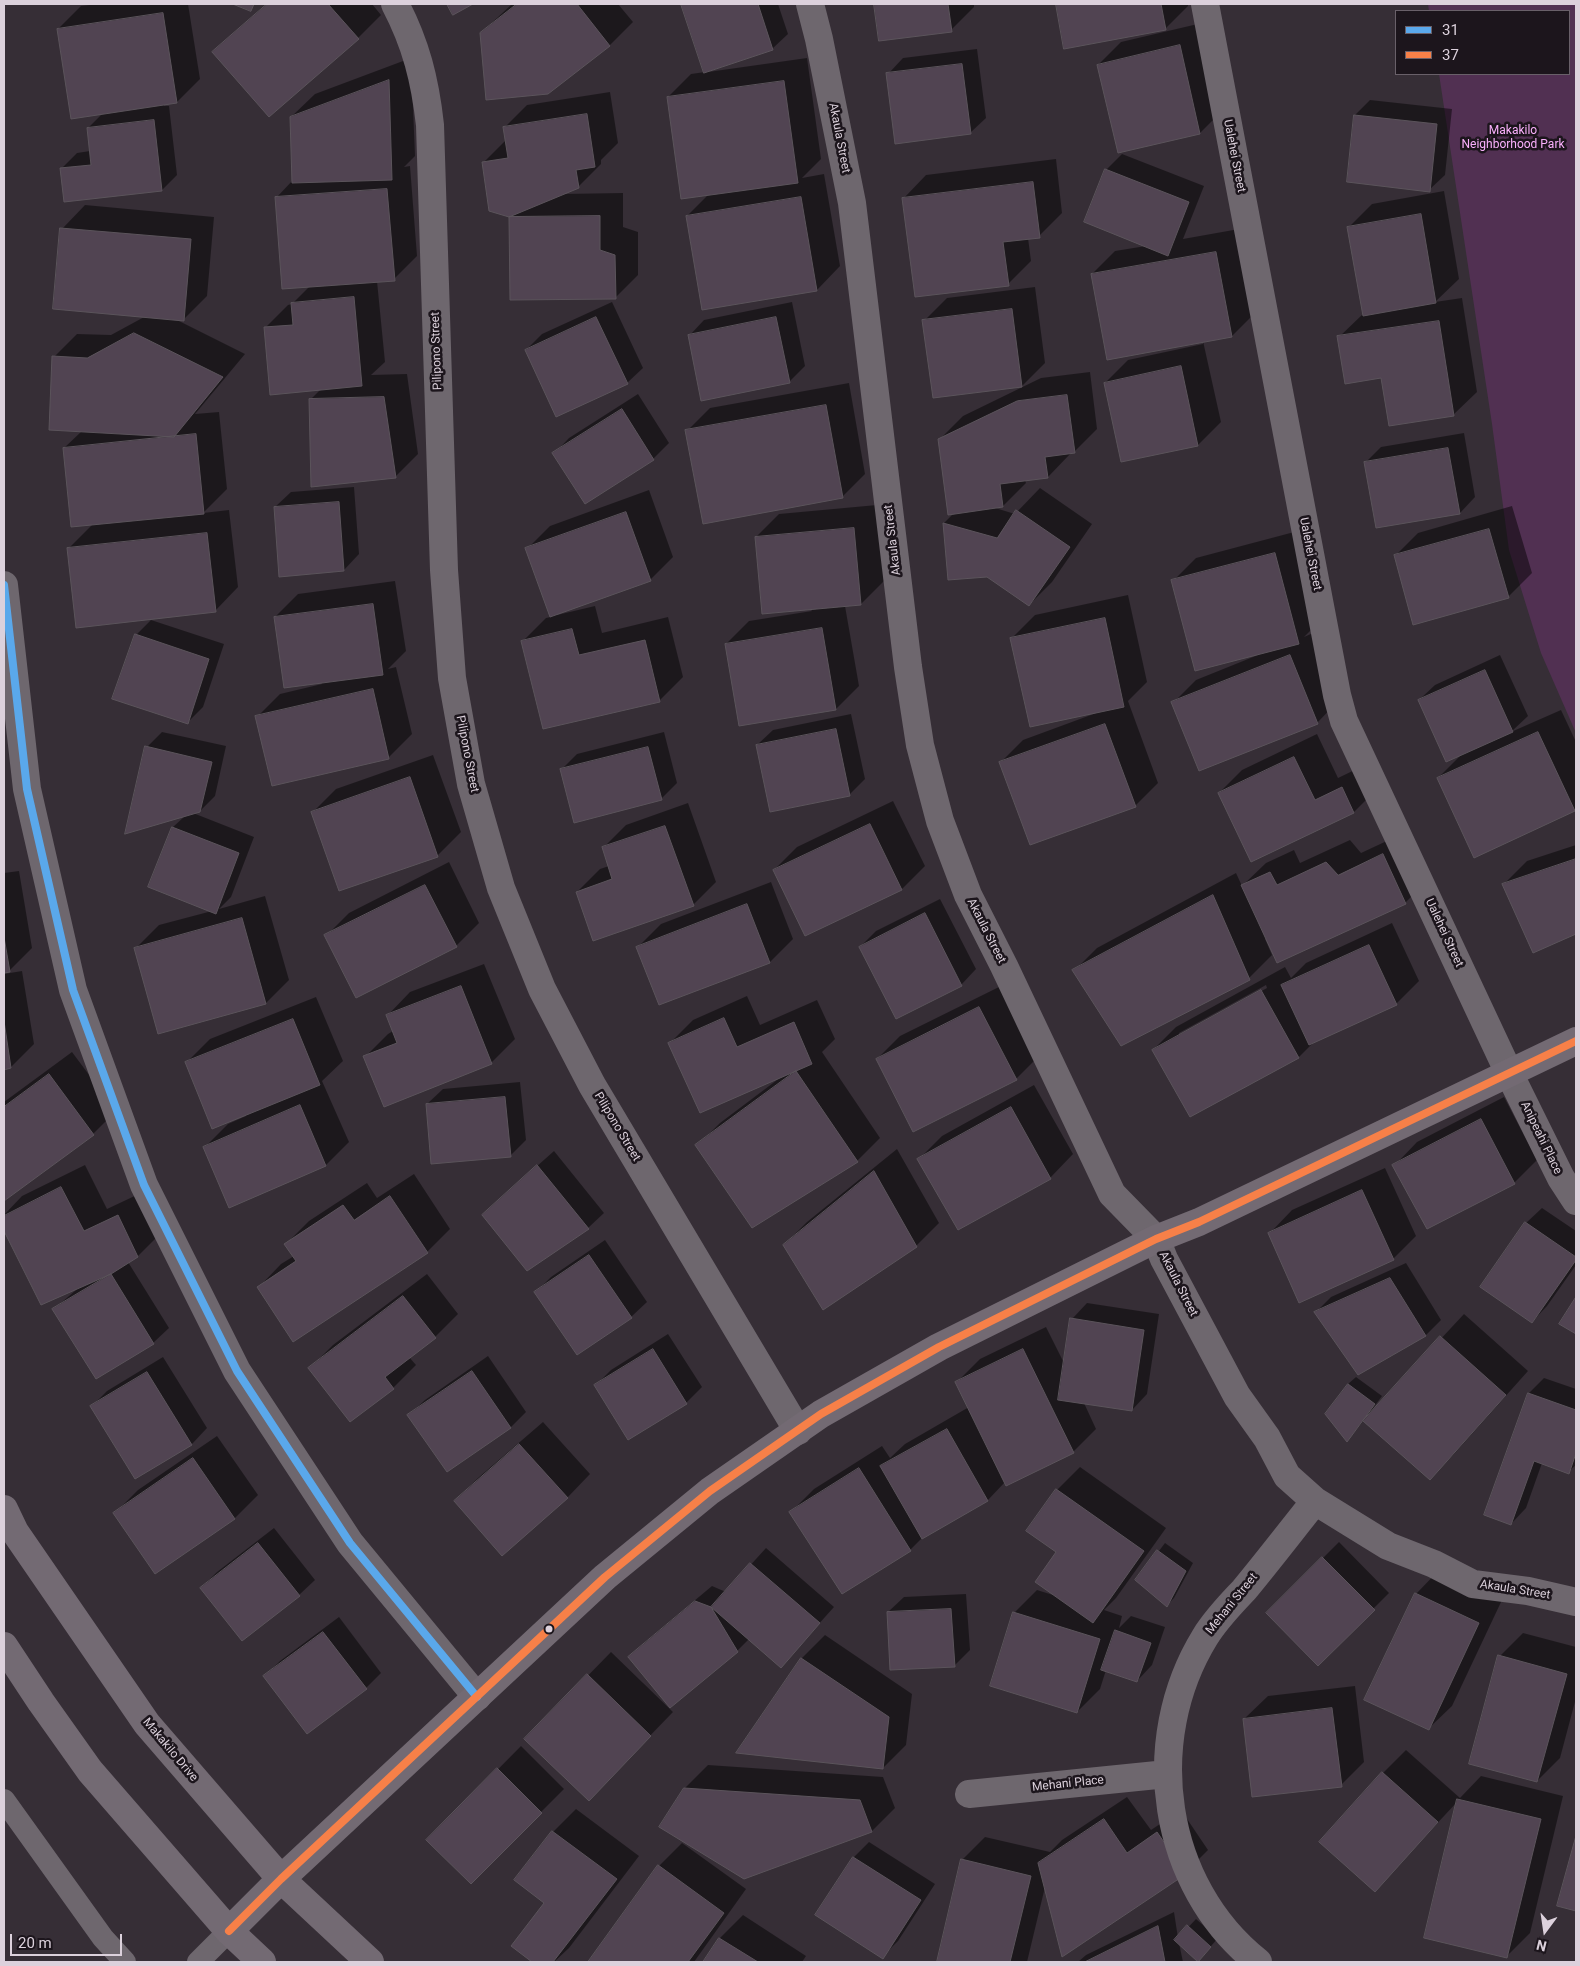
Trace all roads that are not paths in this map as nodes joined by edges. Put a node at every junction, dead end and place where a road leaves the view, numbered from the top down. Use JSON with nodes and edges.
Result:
{"nodes":[{"id":1,"x":395,"y":4,"type":"edge"},
{"id":2,"x":810,"y":4,"type":"edge"},
{"id":3,"x":1205,"y":4,"type":"edge"},
{"id":4,"x":4,"y":585,"type":"edge"},
{"id":5,"x":1576,"y":1041,"type":"edge"},
{"id":6,"x":1509,"y":1073,"type":"junction"},
{"id":7,"x":1576,"y":1202,"type":"edge"},
{"id":8,"x":1156,"y":1239,"type":"junction"},
{"id":9,"x":798,"y":1430,"type":"junction"},
{"id":10,"x":1315,"y":1501,"type":"junction"},
{"id":11,"x":4,"y":1510,"type":"edge"},
{"id":12,"x":1576,"y":1602,"type":"edge"},
{"id":13,"x":4,"y":1646,"type":"edge"},
{"id":14,"x":476,"y":1698,"type":"junction"},
{"id":15,"x":1167,"y":1774,"type":"junction"},
{"id":16,"x":969,"y":1794,"type":"dead end"},
{"id":17,"x":4,"y":1800,"type":"edge"},
{"id":18,"x":280,"y":1879,"type":"junction"},
{"id":19,"x":229,"y":1931,"type":"junction"},
{"id":20,"x":125,"y":1962,"type":"edge"},
{"id":21,"x":198,"y":1962,"type":"edge"},
{"id":22,"x":262,"y":1962,"type":"edge"},
{"id":23,"x":370,"y":1962,"type":"edge"},
{"id":24,"x":1258,"y":1962,"type":"edge"}],
"edges":[{"from":1,"to":9,"type":"street","name":"Pilipono Street"},
{"from":2,"to":8,"type":"street","name":"Akaula Street"},
{"from":3,"to":6,"type":"street","name":"Ualehei Street"},
{"from":4,"to":14,"type":"street"},
{"from":5,"to":6,"type":"street"},
{"from":6,"to":7,"type":"street","name":"Anipeahi Place"},
{"from":6,"to":8,"type":"street"},
{"from":8,"to":9,"type":"street"},
{"from":8,"to":10,"type":"street","name":"Akaula Street"},
{"from":9,"to":14,"type":"street"},
{"from":10,"to":12,"type":"street","name":"Akaula Street"},
{"from":10,"to":15,"type":"street","name":"Mehani Street"},
{"from":11,"to":18,"type":"street","name":"Makakilo Drive"},
{"from":13,"to":19,"type":"street"},
{"from":14,"to":18,"type":"street"},
{"from":15,"to":16,"type":"street","name":"Mehani Place"},
{"from":15,"to":24,"type":"street","name":"Mehani Street"},
{"from":17,"to":20,"type":"lane"},
{"from":18,"to":19,"type":"street"},
{"from":18,"to":23,"type":"street","name":"Makakilo Drive"},
{"from":19,"to":21,"type":"lane"},
{"from":19,"to":22,"type":"street"}]}
